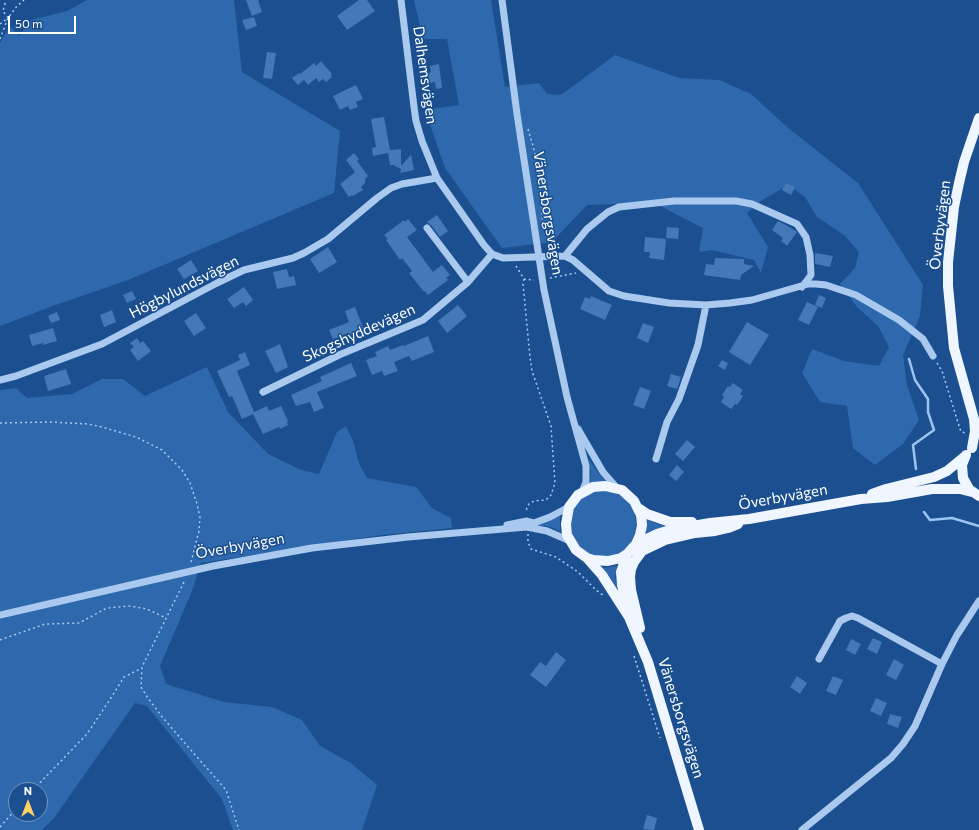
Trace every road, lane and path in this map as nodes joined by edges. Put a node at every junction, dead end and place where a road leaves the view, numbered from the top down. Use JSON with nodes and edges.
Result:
{"nodes":[{"id":1,"x":6,"y":0,"type":"edge"},
{"id":2,"x":24,"y":0,"type":"edge"},
{"id":3,"x":402,"y":0,"type":"edge"},
{"id":4,"x":502,"y":0,"type":"edge"},
{"id":5,"x":8,"y":18,"type":"junction"},
{"id":6,"x":0,"y":24,"type":"edge"},
{"id":7,"x":0,"y":39,"type":"edge"},
{"id":8,"x":979,"y":118,"type":"edge"},
{"id":9,"x":527,"y":126,"type":"dead end"},
{"id":10,"x":437,"y":178,"type":"junction"},
{"id":11,"x":427,"y":228,"type":"dead end"},
{"id":12,"x":544,"y":232,"type":"dead end"},
{"id":13,"x":492,"y":254,"type":"junction"},
{"id":14,"x":565,"y":256,"type":"junction"},
{"id":15,"x":539,"y":257,"type":"junction"},
{"id":16,"x":468,"y":282,"type":"junction"},
{"id":17,"x":802,"y":287,"type":"junction"},
{"id":18,"x":706,"y":305,"type":"junction"},
{"id":19,"x":933,"y":356,"type":"joint"},
{"id":20,"x":0,"y":380,"type":"edge"},
{"id":21,"x":263,"y":392,"type":"dead end"},
{"id":22,"x":971,"y":408,"type":"junction"},
{"id":23,"x":979,"y":420,"type":"edge"},
{"id":24,"x":0,"y":423,"type":"edge"},
{"id":25,"x":576,"y":428,"type":"junction"},
{"id":26,"x":974,"y":430,"type":"junction"},
{"id":27,"x":976,"y":446,"type":"edge"},
{"id":28,"x":964,"y":457,"type":"junction"},
{"id":29,"x":656,"y":459,"type":"dead end"},
{"id":30,"x":617,"y":488,"type":"junction"},
{"id":31,"x":582,"y":492,"type":"junction"},
{"id":32,"x":975,"y":494,"type":"edge"},
{"id":33,"x":860,"y":499,"type":"junction"},
{"id":34,"x":569,"y":507,"type":"junction"},
{"id":35,"x":638,"y":508,"type":"junction"},
{"id":36,"x":749,"y":519,"type":"junction"},
{"id":37,"x":710,"y":523,"type":"junction"},
{"id":38,"x":489,"y":530,"type":"junction"},
{"id":39,"x":570,"y":541,"type":"junction"},
{"id":40,"x":636,"y":544,"type":"junction"},
{"id":41,"x":627,"y":554,"type":"junction"},
{"id":42,"x":587,"y":558,"type":"junction"},
{"id":43,"x":191,"y":562,"type":"dead end"},
{"id":44,"x":184,"y":582,"type":"dead end"},
{"id":45,"x":979,"y":601,"type":"edge"},
{"id":46,"x":0,"y":615,"type":"edge"},
{"id":47,"x":630,"y":617,"type":"junction"},
{"id":48,"x":166,"y":618,"type":"junction"},
{"id":49,"x":0,"y":640,"type":"edge"},
{"id":50,"x":641,"y":644,"type":"junction"},
{"id":51,"x":819,"y":659,"type":"dead end"},
{"id":52,"x":942,"y":664,"type":"junction"},
{"id":53,"x":142,"y":667,"type":"junction"},
{"id":54,"x":41,"y":782,"type":"edge"},
{"id":55,"x":8,"y":818,"type":"edge"},
{"id":56,"x":0,"y":827,"type":"edge"},
{"id":57,"x":239,"y":830,"type":"edge"},
{"id":58,"x":699,"y":830,"type":"edge"},
{"id":59,"x":802,"y":830,"type":"edge"}],
"edges":[{"from":1,"to":5,"type":"path"},
{"from":2,"to":5,"type":"path"},
{"from":3,"to":10,"type":"street","name":"Dalhemsvägen"},
{"from":4,"to":15,"type":"street","name":"Vänersborgsvägen"},
{"from":5,"to":6,"type":"path"},
{"from":5,"to":7,"type":"path"},
{"from":8,"to":22,"type":"main road","name":"Överbyvägen"},
{"from":9,"to":12,"type":"path"},
{"from":10,"to":13,"type":"street","name":"Dalhemsvägen"},
{"from":10,"to":20,"type":"street","name":"Högbylundsvägen"},
{"from":11,"to":16,"type":"street"},
{"from":13,"to":15,"type":"street"},
{"from":13,"to":16,"type":"street","name":"Skogshyddevägen"},
{"from":14,"to":15,"type":"street"},
{"from":14,"to":17,"type":"street"},
{"from":14,"to":18,"type":"street"},
{"from":15,"to":25,"type":"street","name":"Vänersborgsvägen"},
{"from":16,"to":21,"type":"street","name":"Skogshyddevägen"},
{"from":17,"to":18,"type":"street"},
{"from":17,"to":19,"type":"street"},
{"from":18,"to":29,"type":"street"},
{"from":19,"to":26,"type":"path"},
{"from":22,"to":23,"type":"main road","name":"Överbyvägen"},
{"from":22,"to":26,"type":"main road","name":"Överbyvägen"},
{"from":24,"to":43,"type":"path"},
{"from":25,"to":30,"type":"street","name":"Vänersborgsvägen"},
{"from":25,"to":31,"type":"street","name":"Vänersborgsvägen"},
{"from":26,"to":27,"type":"main road","name":"Överbyvägen"},
{"from":27,"to":28,"type":"main road","name":"Överbyvägen"},
{"from":28,"to":32,"type":"main road","name":"Överbyvägen"},
{"from":28,"to":33,"type":"main road","name":"Överbyvägen"},
{"from":30,"to":31,"type":"main road"},
{"from":30,"to":35,"type":"main road","name":"Vänersborgsvägen"},
{"from":31,"to":34,"type":"main road","name":"Vänersborgsvägen"},
{"from":32,"to":33,"type":"main road","name":"Överbyvägen"},
{"from":33,"to":36,"type":"main road","name":"Överbyvägen"},
{"from":34,"to":38,"type":"street","name":"Överbyvägen"},
{"from":34,"to":39,"type":"main road"},
{"from":35,"to":37,"type":"main road","name":"Överbyvägen"},
{"from":35,"to":40,"type":"main road","name":"Vänersborgsvägen"},
{"from":36,"to":37,"type":"main road","name":"Överbyvägen"},
{"from":36,"to":50,"type":"main road"},
{"from":37,"to":40,"type":"main road","name":"Överbyvägen"},
{"from":38,"to":39,"type":"street","name":"Överbyvägen"},
{"from":38,"to":46,"type":"street","name":"Överbyvägen"},
{"from":39,"to":42,"type":"main road","name":"Vänersborgsvägen"},
{"from":40,"to":41,"type":"main road","name":"Vänersborgsvägen"},
{"from":41,"to":42,"type":"main road"},
{"from":41,"to":47,"type":"main road","name":"Vänersborgsvägen"},
{"from":42,"to":47,"type":"main road","name":"Vänersborgsvägen"},
{"from":44,"to":48,"type":"path"},
{"from":45,"to":52,"type":"street"},
{"from":47,"to":50,"type":"main road","name":"Vänersborgsvägen"},
{"from":48,"to":49,"type":"path"},
{"from":48,"to":53,"type":"path"},
{"from":50,"to":58,"type":"main road","name":"Vänersborgsvägen"},
{"from":51,"to":52,"type":"street"},
{"from":52,"to":59,"type":"street"},
{"from":53,"to":54,"type":"path"},
{"from":53,"to":57,"type":"path"},
{"from":55,"to":56,"type":"path"}]}
